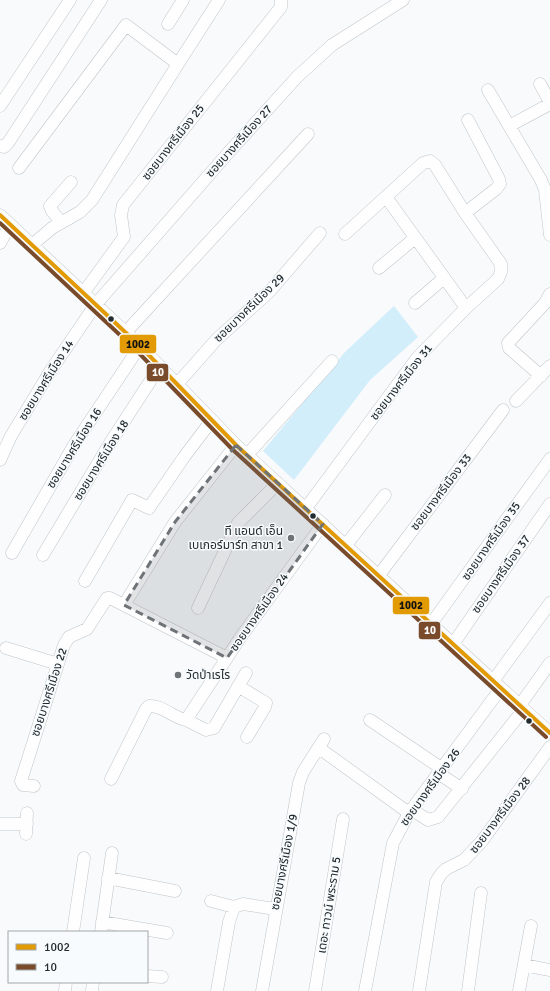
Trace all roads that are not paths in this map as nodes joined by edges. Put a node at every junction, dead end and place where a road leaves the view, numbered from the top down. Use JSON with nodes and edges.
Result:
{"nodes":[{"id":1,"x":70,"y":0,"type":"edge"},
{"id":2,"x":101,"y":0,"type":"edge"},
{"id":3,"x":183,"y":0,"type":"edge"},
{"id":4,"x":219,"y":0,"type":"edge"},
{"id":5,"x":281,"y":0,"type":"edge"},
{"id":6,"x":402,"y":0,"type":"edge"},
{"id":7,"x":168,"y":24,"type":"dead end"},
{"id":8,"x":178,"y":64,"type":"junction"},
{"id":9,"x":540,"y":84,"type":"dead end"},
{"id":10,"x":488,"y":90,"type":"dead end"},
{"id":11,"x":550,"y":103,"type":"edge"},
{"id":12,"x":0,"y":106,"type":"edge"},
{"id":13,"x":468,"y":120,"type":"dead end"},
{"id":14,"x":509,"y":126,"type":"junction"},
{"id":15,"x":308,"y":134,"type":"dead end"},
{"id":16,"x":0,"y":146,"type":"edge"},
{"id":17,"x":19,"y":168,"type":"dead end"},
{"id":18,"x":71,"y":182,"type":"dead end"},
{"id":19,"x":386,"y":197,"type":"junction"},
{"id":20,"x":465,"y":213,"type":"junction"},
{"id":21,"x":0,"y":215,"type":"edge"},
{"id":22,"x":61,"y":222,"type":"junction"},
{"id":23,"x":10,"y":225,"type":"junction"},
{"id":24,"x":320,"y":233,"type":"dead end"},
{"id":25,"x":345,"y":234,"type":"dead end"},
{"id":26,"x":550,"y":235,"type":"edge"},
{"id":27,"x":415,"y":238,"type":"junction"},
{"id":28,"x":0,"y":243,"type":"edge"},
{"id":29,"x":32,"y":245,"type":"junction"},
{"id":30,"x":379,"y":268,"type":"dead end"},
{"id":31,"x":444,"y":278,"type":"junction"},
{"id":32,"x":84,"y":292,"type":"junction"},
{"id":33,"x":550,"y":294,"type":"edge"},
{"id":34,"x":415,"y":303,"type":"dead end"},
{"id":35,"x":96,"y":304,"type":"junction"},
{"id":36,"x":466,"y":308,"type":"junction"},
{"id":37,"x":126,"y":332,"type":"junction"},
{"id":38,"x":140,"y":346,"type":"junction"},
{"id":39,"x":332,"y":361,"type":"dead end"},
{"id":40,"x":160,"y":366,"type":"junction"},
{"id":41,"x":546,"y":372,"type":"edge"},
{"id":42,"x":178,"y":383,"type":"junction"},
{"id":43,"x":516,"y":401,"type":"dead end"},
{"id":44,"x":503,"y":410,"type":"dead end"},
{"id":45,"x":212,"y":420,"type":"junction"},
{"id":46,"x":236,"y":445,"type":"junction"},
{"id":47,"x":247,"y":455,"type":"junction"},
{"id":48,"x":550,"y":459,"type":"edge"},
{"id":49,"x":0,"y":460,"type":"edge"},
{"id":50,"x":278,"y":483,"type":"junction"},
{"id":51,"x":386,"y":495,"type":"dead end"},
{"id":52,"x":550,"y":504,"type":"edge"},
{"id":53,"x":306,"y":508,"type":"junction"},
{"id":54,"x":323,"y":524,"type":"junction"},
{"id":55,"x":346,"y":545,"type":"junction"},
{"id":56,"x":12,"y":553,"type":"dead end"},
{"id":57,"x":43,"y":555,"type":"dead end"},
{"id":58,"x":378,"y":575,"type":"junction"},
{"id":59,"x":85,"y":581,"type":"dead end"},
{"id":60,"x":550,"y":603,"type":"edge"},
{"id":61,"x":124,"y":605,"type":"junction"},
{"id":62,"x":198,"y":608,"type":"dead end"},
{"id":63,"x":431,"y":624,"type":"junction"},
{"id":64,"x":453,"y":644,"type":"junction"},
{"id":65,"x":6,"y":648,"type":"dead end"},
{"id":66,"x":227,"y":658,"type":"junction"},
{"id":67,"x":550,"y":663,"type":"edge"},
{"id":68,"x":58,"y":664,"type":"junction"},
{"id":69,"x":246,"y":673,"type":"dead end"},
{"id":70,"x":497,"y":685,"type":"junction"},
{"id":71,"x":238,"y":686,"type":"junction"},
{"id":72,"x":522,"y":707,"type":"junction"},
{"id":73,"x":186,"y":720,"type":"junction"},
{"id":74,"x":370,"y":720,"type":"dead end"},
{"id":75,"x":550,"y":733,"type":"edge"},
{"id":76,"x":247,"y":737,"type":"dead end"},
{"id":77,"x":550,"y":748,"type":"edge"},
{"id":78,"x":439,"y":771,"type":"junction"},
{"id":79,"x":111,"y":779,"type":"dead end"},
{"id":80,"x":34,"y":786,"type":"dead end"},
{"id":81,"x":462,"y":789,"type":"junction"},
{"id":82,"x":410,"y":811,"type":"junction"},
{"id":83,"x":342,"y":819,"type":"dead end"},
{"id":84,"x":0,"y":824,"type":"edge"},
{"id":85,"x":27,"y":824,"type":"dead end"},
{"id":86,"x":112,"y":853,"type":"dead end"},
{"id":87,"x":84,"y":858,"type":"dead end"},
{"id":88,"x":108,"y":878,"type":"junction"},
{"id":89,"x":175,"y":890,"type":"dead end"},
{"id":90,"x":481,"y":893,"type":"dead end"},
{"id":91,"x":211,"y":901,"type":"dead end"},
{"id":92,"x":234,"y":907,"type":"junction"},
{"id":93,"x":275,"y":909,"type":"junction"},
{"id":94,"x":530,"y":926,"type":"dead end"},
{"id":95,"x":101,"y":927,"type":"edge"},
{"id":96,"x":73,"y":931,"type":"edge"},
{"id":97,"x":145,"y":931,"type":"edge"},
{"id":98,"x":148,"y":931,"type":"edge"},
{"id":99,"x":167,"y":933,"type":"dead end"},
{"id":100,"x":524,"y":965,"type":"junction"},
{"id":101,"x":550,"y":970,"type":"edge"},
{"id":102,"x":148,"y":976,"type":"edge"},
{"id":103,"x":162,"y":977,"type":"dead end"},
{"id":104,"x":217,"y":991,"type":"edge"},
{"id":105,"x":262,"y":991,"type":"edge"},
{"id":106,"x":314,"y":991,"type":"edge"},
{"id":107,"x":365,"y":991,"type":"edge"},
{"id":108,"x":419,"y":991,"type":"edge"},
{"id":109,"x":468,"y":991,"type":"edge"},
{"id":110,"x":520,"y":991,"type":"edge"}],
"edges":[{"from":1,"to":12,"type":"street"},
{"from":2,"to":16,"type":"street"},
{"from":3,"to":7,"type":"street"},
{"from":4,"to":8,"type":"street"},
{"from":5,"to":32,"type":"street","name":"ซอยบางศรีเมือง 25"},
{"from":6,"to":35,"type":"street","name":"ซอยบางศรีเมือง 27"},
{"from":8,"to":17,"type":"street"},
{"from":8,"to":22,"type":"street"},
{"from":9,"to":11,"type":"street"},
{"from":10,"to":14,"type":"street"},
{"from":11,"to":14,"type":"street"},
{"from":13,"to":20,"type":"street"},
{"from":14,"to":26,"type":"street"},
{"from":15,"to":37,"type":"street"},
{"from":18,"to":22,"type":"street"},
{"from":19,"to":20,"type":"street"},
{"from":19,"to":25,"type":"street"},
{"from":19,"to":27,"type":"street"},
{"from":20,"to":36,"type":"street","name":"ซอยบางศรีเมือง 31"},
{"from":21,"to":23,"type":"street"},
{"from":22,"to":29,"type":"street"},
{"from":23,"to":28,"type":"street"},
{"from":23,"to":29,"type":"street"},
{"from":24,"to":42,"type":"street","name":"ซอยบางศรีเมือง 29"},
{"from":27,"to":30,"type":"street"},
{"from":27,"to":31,"type":"street"},
{"from":29,"to":32,"type":"street"},
{"from":31,"to":34,"type":"street"},
{"from":31,"to":36,"type":"street"},
{"from":32,"to":35,"type":"street"},
{"from":33,"to":41,"type":"street"},
{"from":35,"to":37,"type":"street"},
{"from":35,"to":49,"type":"street","name":"ซอยบางศรีเมือง 14"},
{"from":36,"to":53,"type":"street","name":"ซอยบางศรีเมือง 31"},
{"from":37,"to":38,"type":"street"},
{"from":38,"to":40,"type":"street"},
{"from":38,"to":56,"type":"street","name":"ซอยบางศรีเมือง 16"},
{"from":39,"to":47,"type":"street"},
{"from":40,"to":42,"type":"street"},
{"from":40,"to":57,"type":"street","name":"ซอยบางศรีเมือง 18"},
{"from":41,"to":43,"type":"street"},
{"from":42,"to":45,"type":"street"},
{"from":44,"to":58,"type":"street","name":"ซอยบางศรีเมือง 33"},
{"from":45,"to":46,"type":"street"},
{"from":45,"to":59,"type":"street"},
{"from":46,"to":47,"type":"street"},
{"from":46,"to":61,"type":"street"},
{"from":47,"to":50,"type":"street"},
{"from":48,"to":63,"type":"street","name":"ซอยบางศรีเมือง 35"},
{"from":50,"to":53,"type":"street"},
{"from":50,"to":62,"type":"street"},
{"from":51,"to":55,"type":"street"},
{"from":52,"to":64,"type":"street","name":"ซอยบางศรีเมือง 37"},
{"from":53,"to":54,"type":"street"},
{"from":54,"to":55,"type":"street"},
{"from":54,"to":66,"type":"street","name":"ซอยบางศรีเมือง 24"},
{"from":55,"to":58,"type":"street"},
{"from":58,"to":63,"type":"street"},
{"from":60,"to":70,"type":"street","name":"ซอยบางศรีเมือง 26"},
{"from":61,"to":66,"type":"street","name":"ซอยบางศรีเมือง 22"},
{"from":61,"to":68,"type":"street","name":"ซอยบางศรีเมือง 22"},
{"from":63,"to":64,"type":"street"},
{"from":64,"to":70,"type":"street"},
{"from":65,"to":68,"type":"street"},
{"from":66,"to":73,"type":"street","name":"ซอยบางศรีเมือง 24"},
{"from":67,"to":72,"type":"street"},
{"from":68,"to":80,"type":"street","name":"ซอยบางศรีเมือง 22"},
{"from":69,"to":71,"type":"street"},
{"from":70,"to":72,"type":"street"},
{"from":70,"to":78,"type":"street","name":"ซอยบางศรีเมือง 26"},
{"from":71,"to":73,"type":"street"},
{"from":71,"to":76,"type":"street"},
{"from":72,"to":75,"type":"street"},
{"from":72,"to":81,"type":"street"},
{"from":73,"to":79,"type":"street"},
{"from":74,"to":78,"type":"street"},
{"from":77,"to":108,"type":"street","name":"ซอยบางศรีเมือง 28"},
{"from":78,"to":81,"type":"street"},
{"from":78,"to":82,"type":"street","name":"ซอยบางศรีเมือง 26"},
{"from":81,"to":82,"type":"street"},
{"from":82,"to":93,"type":"street","name":"ซอยบางศรีเมือง 1/9"},
{"from":82,"to":107,"type":"street","name":"ซอยบางศรีเมือง 26"},
{"from":83,"to":106,"type":"street","name":"เดอะ ทาวน์ พระราม 5"},
{"from":84,"to":85,"type":"street"},
{"from":86,"to":88,"type":"street"},
{"from":87,"to":96,"type":"street"},
{"from":88,"to":89,"type":"street"},
{"from":88,"to":95,"type":"street"},
{"from":90,"to":109,"type":"street"},
{"from":91,"to":92,"type":"street"},
{"from":92,"to":93,"type":"street"},
{"from":92,"to":104,"type":"street"},
{"from":93,"to":105,"type":"street","name":"ซอยบางศรีเมือง 1/9"},
{"from":94,"to":100,"type":"street"},
{"from":95,"to":97,"type":"street"},
{"from":98,"to":99,"type":"street"},
{"from":100,"to":101,"type":"street"},
{"from":100,"to":110,"type":"street"},
{"from":102,"to":103,"type":"street"}]}
